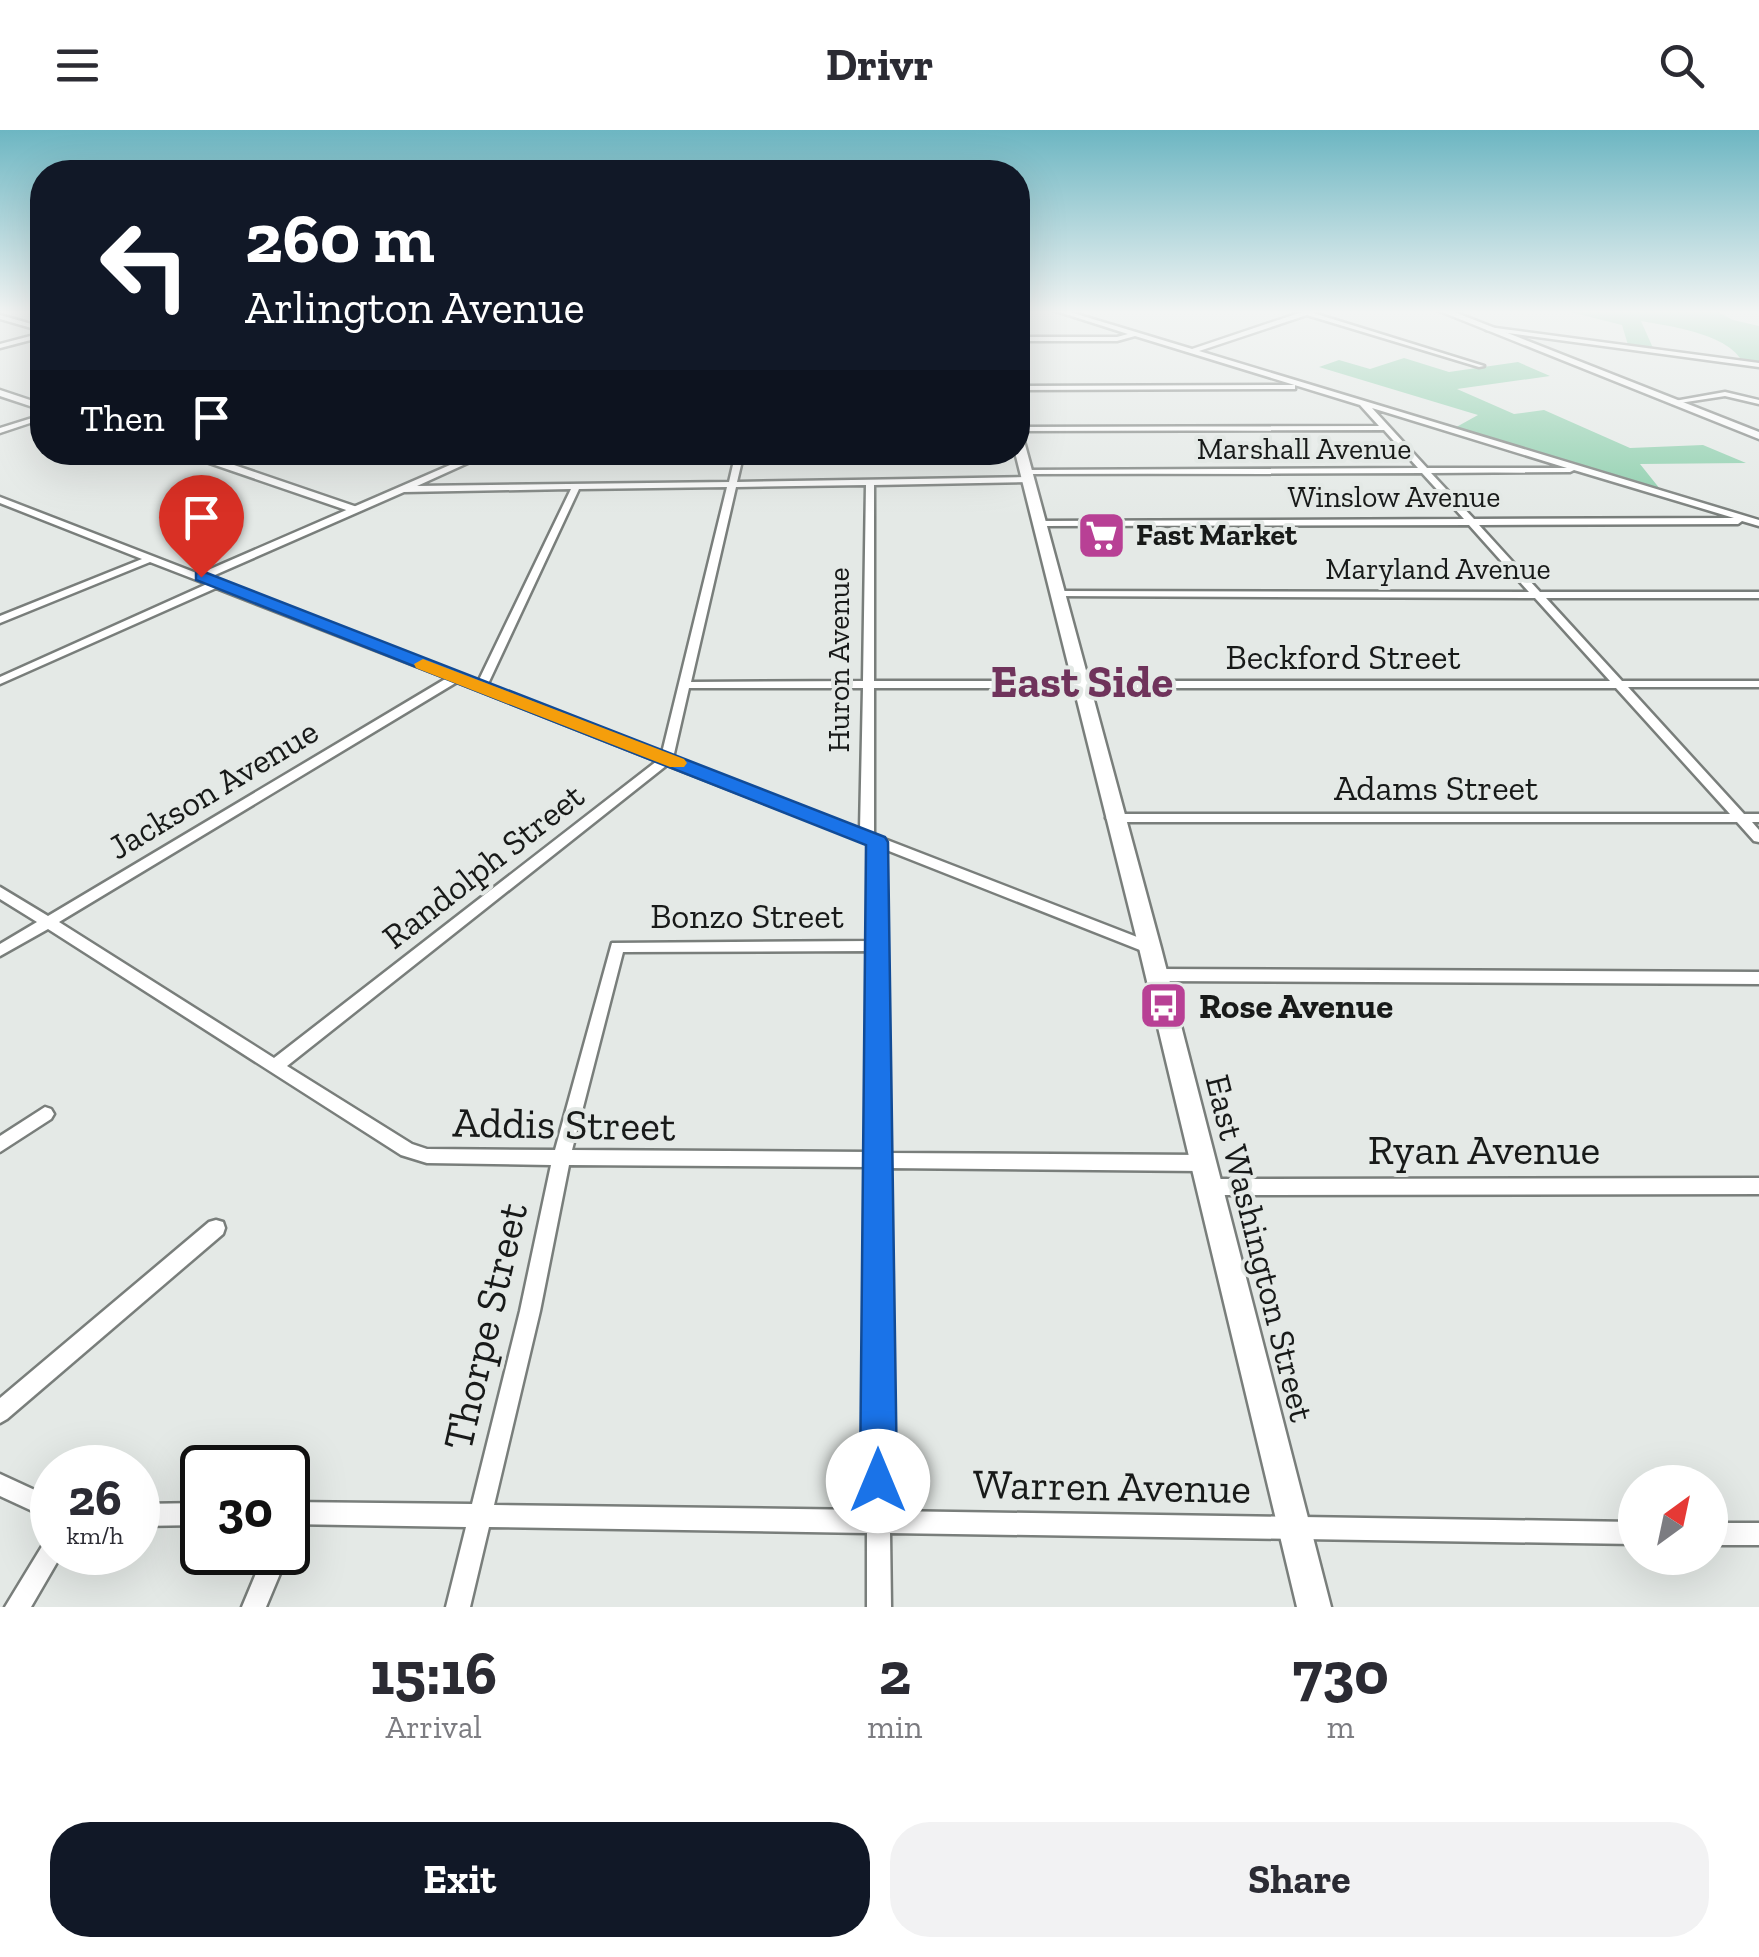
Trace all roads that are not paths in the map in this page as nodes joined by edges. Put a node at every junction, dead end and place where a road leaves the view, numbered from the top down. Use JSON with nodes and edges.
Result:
{"nodes":[{"id":1,"x":1283,"y":379,"type":"edge"},
{"id":2,"x":1615,"y":379,"type":"edge"},
{"id":3,"x":1304,"y":385,"type":"junction"},
{"id":4,"x":1030,"y":388,"type":"edge"},
{"id":5,"x":0,"y":393,"type":"edge"},
{"id":6,"x":1674,"y":402,"type":"junction"},
{"id":7,"x":1759,"y":402,"type":"edge"},
{"id":8,"x":30,"y":403,"type":"edge"},
{"id":9,"x":1364,"y":403,"type":"junction"},
{"id":10,"x":30,"y":421,"type":"edge"},
{"id":11,"x":1384,"y":428,"type":"junction"},
{"id":12,"x":1030,"y":430,"type":"edge"},
{"id":13,"x":0,"y":431,"type":"edge"},
{"id":14,"x":1759,"y":436,"type":"edge"},
{"id":15,"x":225,"y":465,"type":"edge"},
{"id":16,"x":458,"y":465,"type":"edge"},
{"id":17,"x":738,"y":465,"type":"edge"},
{"id":18,"x":1023,"y":465,"type":"edge"},
{"id":19,"x":1582,"y":469,"type":"junction"},
{"id":20,"x":1423,"y":470,"type":"junction"},
{"id":21,"x":1026,"y":476,"type":"junction"},
{"id":22,"x":870,"y":482,"type":"junction"},
{"id":23,"x":734,"y":484,"type":"junction"},
{"id":24,"x":576,"y":487,"type":"junction"},
{"id":25,"x":404,"y":489,"type":"junction"},
{"id":26,"x":0,"y":500,"type":"edge"},
{"id":27,"x":357,"y":510,"type":"junction"},
{"id":28,"x":1469,"y":522,"type":"junction"},
{"id":29,"x":1754,"y":522,"type":"edge"},
{"id":30,"x":1039,"y":524,"type":"junction"},
{"id":31,"x":152,"y":558,"type":"junction"},
{"id":32,"x":201,"y":577,"type":"junction"},
{"id":33,"x":216,"y":584,"type":"junction"},
{"id":34,"x":1057,"y":594,"type":"junction"},
{"id":35,"x":1534,"y":594,"type":"junction"},
{"id":36,"x":1759,"y":594,"type":"edge"},
{"id":37,"x":0,"y":620,"type":"edge"},
{"id":38,"x":457,"y":678,"type":"junction"},
{"id":39,"x":0,"y":681,"type":"edge"},
{"id":40,"x":686,"y":684,"type":"junction"},
{"id":41,"x":870,"y":684,"type":"junction"},
{"id":42,"x":1080,"y":684,"type":"junction"},
{"id":43,"x":1616,"y":684,"type":"junction"},
{"id":44,"x":1759,"y":684,"type":"edge"},
{"id":45,"x":480,"y":687,"type":"junction"},
{"id":46,"x":667,"y":759,"type":"junction"},
{"id":47,"x":1113,"y":818,"type":"junction"},
{"id":48,"x":1740,"y":818,"type":"junction"},
{"id":49,"x":1759,"y":818,"type":"edge"},
{"id":50,"x":1759,"y":838,"type":"edge"},
{"id":51,"x":872,"y":840,"type":"junction"},
{"id":52,"x":0,"y":892,"type":"edge"},
{"id":53,"x":48,"y":922,"type":"junction"},
{"id":54,"x":617,"y":946,"type":"joint"},
{"id":55,"x":877,"y":946,"type":"junction"},
{"id":56,"x":1150,"y":948,"type":"junction"},
{"id":57,"x":0,"y":951,"type":"edge"},
{"id":58,"x":1156,"y":975,"type":"junction"},
{"id":59,"x":1759,"y":978,"type":"edge"},
{"id":60,"x":275,"y":1066,"type":"junction"},
{"id":61,"x":44,"y":1114,"type":"dead end"},
{"id":62,"x":0,"y":1145,"type":"edge"},
{"id":63,"x":561,"y":1160,"type":"junction"},
{"id":64,"x":1202,"y":1162,"type":"junction"},
{"id":65,"x":877,"y":1163,"type":"junction"},
{"id":66,"x":1759,"y":1186,"type":"edge"},
{"id":67,"x":1209,"y":1187,"type":"junction"},
{"id":68,"x":216,"y":1228,"type":"dead end"},
{"id":69,"x":0,"y":1412,"type":"edge"},
{"id":70,"x":0,"y":1485,"type":"edge"},
{"id":71,"x":30,"y":1499,"type":"edge"},
{"id":72,"x":310,"y":1518,"type":"edge"},
{"id":73,"x":478,"y":1518,"type":"junction"},
{"id":74,"x":879,"y":1521,"type":"junction"},
{"id":75,"x":1294,"y":1526,"type":"junction"},
{"id":76,"x":1618,"y":1533,"type":"edge"},
{"id":77,"x":1728,"y":1534,"type":"edge"},
{"id":78,"x":1759,"y":1534,"type":"edge"},
{"id":79,"x":37,"y":1575,"type":"edge"},
{"id":80,"x":267,"y":1575,"type":"edge"},
{"id":81,"x":17,"y":1607,"type":"edge"},
{"id":82,"x":254,"y":1607,"type":"edge"},
{"id":83,"x":458,"y":1607,"type":"edge"},
{"id":84,"x":879,"y":1607,"type":"edge"},
{"id":85,"x":1314,"y":1607,"type":"edge"}],
"edges":[{"from":1,"to":3,"type":"street"},
{"from":2,"to":6,"type":"main road"},
{"from":3,"to":4,"type":"street"},
{"from":3,"to":9,"type":"street"},
{"from":5,"to":8,"type":"main road"},
{"from":6,"to":7,"type":"street"},
{"from":6,"to":14,"type":"main road"},
{"from":9,"to":11,"type":"street"},
{"from":9,"to":19,"type":"street"},
{"from":10,"to":13,"type":"street"},
{"from":11,"to":12,"type":"street"},
{"from":11,"to":20,"type":"street"},
{"from":15,"to":27,"type":"main road"},
{"from":16,"to":25,"type":"street"},
{"from":17,"to":23,"type":"street"},
{"from":18,"to":21,"type":"main road","name":"East Washington Street"},
{"from":19,"to":20,"type":"street","name":"Marshall Avenue"},
{"from":19,"to":29,"type":"street"},
{"from":20,"to":21,"type":"street","name":"Marshall Avenue"},
{"from":20,"to":28,"type":"street"},
{"from":21,"to":22,"type":"street","name":"Marshall Avenue"},
{"from":21,"to":30,"type":"main road","name":"East Washington Street"},
{"from":22,"to":23,"type":"street","name":"Marshall Avenue"},
{"from":22,"to":41,"type":"street","name":"Huron Avenue"},
{"from":23,"to":24,"type":"street","name":"Marshall Avenue"},
{"from":23,"to":40,"type":"street"},
{"from":24,"to":25,"type":"street","name":"Marshall Avenue"},
{"from":24,"to":45,"type":"street"},
{"from":25,"to":27,"type":"street"},
{"from":26,"to":31,"type":"street"},
{"from":27,"to":32,"type":"street"},
{"from":28,"to":29,"type":"street","name":"Winslow Avenue"},
{"from":28,"to":30,"type":"street","name":"Winslow Avenue"},
{"from":28,"to":35,"type":"street"},
{"from":30,"to":34,"type":"main road","name":"East Washington Street"},
{"from":31,"to":32,"type":"street"},
{"from":31,"to":37,"type":"street"},
{"from":32,"to":33,"type":"street"},
{"from":33,"to":38,"type":"street"},
{"from":33,"to":39,"type":"street"},
{"from":34,"to":35,"type":"street","name":"Maryland Avenue"},
{"from":34,"to":42,"type":"main road","name":"East Washington Street"},
{"from":35,"to":36,"type":"street","name":"Maryland Avenue"},
{"from":35,"to":43,"type":"street"},
{"from":38,"to":45,"type":"street"},
{"from":38,"to":53,"type":"street","name":"Jackson Avenue"},
{"from":40,"to":41,"type":"street","name":"Beckford Street"},
{"from":40,"to":46,"type":"street"},
{"from":41,"to":42,"type":"street","name":"Beckford Street"},
{"from":41,"to":51,"type":"street","name":"Huron Avenue"},
{"from":42,"to":43,"type":"street","name":"Beckford Street"},
{"from":42,"to":47,"type":"main road","name":"East Washington Street"},
{"from":43,"to":44,"type":"street","name":"Beckford Street"},
{"from":43,"to":48,"type":"street"},
{"from":45,"to":46,"type":"street"},
{"from":46,"to":51,"type":"street"},
{"from":46,"to":60,"type":"street","name":"Randolph Street"},
{"from":47,"to":48,"type":"street","name":"Adams Street"},
{"from":47,"to":56,"type":"main road","name":"East Washington Street"},
{"from":48,"to":49,"type":"street","name":"Adams Street"},
{"from":48,"to":50,"type":"street"},
{"from":51,"to":55,"type":"street","name":"Huron Avenue"},
{"from":51,"to":56,"type":"street"},
{"from":52,"to":53,"type":"street","name":"Addis Street"},
{"from":53,"to":57,"type":"street","name":"Jackson Avenue"},
{"from":53,"to":60,"type":"street","name":"Addis Street"},
{"from":54,"to":55,"type":"street","name":"Bonzo Street"},
{"from":54,"to":63,"type":"street","name":"Thorpe Street"},
{"from":55,"to":65,"type":"street","name":"Huron Avenue"},
{"from":56,"to":58,"type":"main road","name":"East Washington Street"},
{"from":58,"to":59,"type":"street"},
{"from":58,"to":64,"type":"main road","name":"East Washington Street"},
{"from":60,"to":63,"type":"street","name":"Addis Street"},
{"from":61,"to":62,"type":"street"},
{"from":63,"to":65,"type":"street","name":"Addis Street"},
{"from":63,"to":73,"type":"street","name":"Thorpe Street"},
{"from":64,"to":65,"type":"street","name":"Addis Street"},
{"from":64,"to":67,"type":"main road","name":"East Washington Street"},
{"from":65,"to":74,"type":"street","name":"Huron Avenue"},
{"from":66,"to":67,"type":"street","name":"Ryan Avenue"},
{"from":67,"to":75,"type":"main road","name":"East Washington Street"},
{"from":68,"to":69,"type":"street"},
{"from":70,"to":71,"type":"street"},
{"from":72,"to":73,"type":"street","name":"Warren Avenue"},
{"from":73,"to":74,"type":"street","name":"Warren Avenue"},
{"from":73,"to":83,"type":"street","name":"Thorpe Street"},
{"from":74,"to":75,"type":"street","name":"Warren Avenue"},
{"from":74,"to":84,"type":"street","name":"Huron Avenue"},
{"from":75,"to":76,"type":"street","name":"Warren Avenue"},
{"from":75,"to":85,"type":"main road","name":"East Washington Street"},
{"from":77,"to":78,"type":"street"},
{"from":79,"to":81,"type":"street"},
{"from":80,"to":82,"type":"street"}]}
